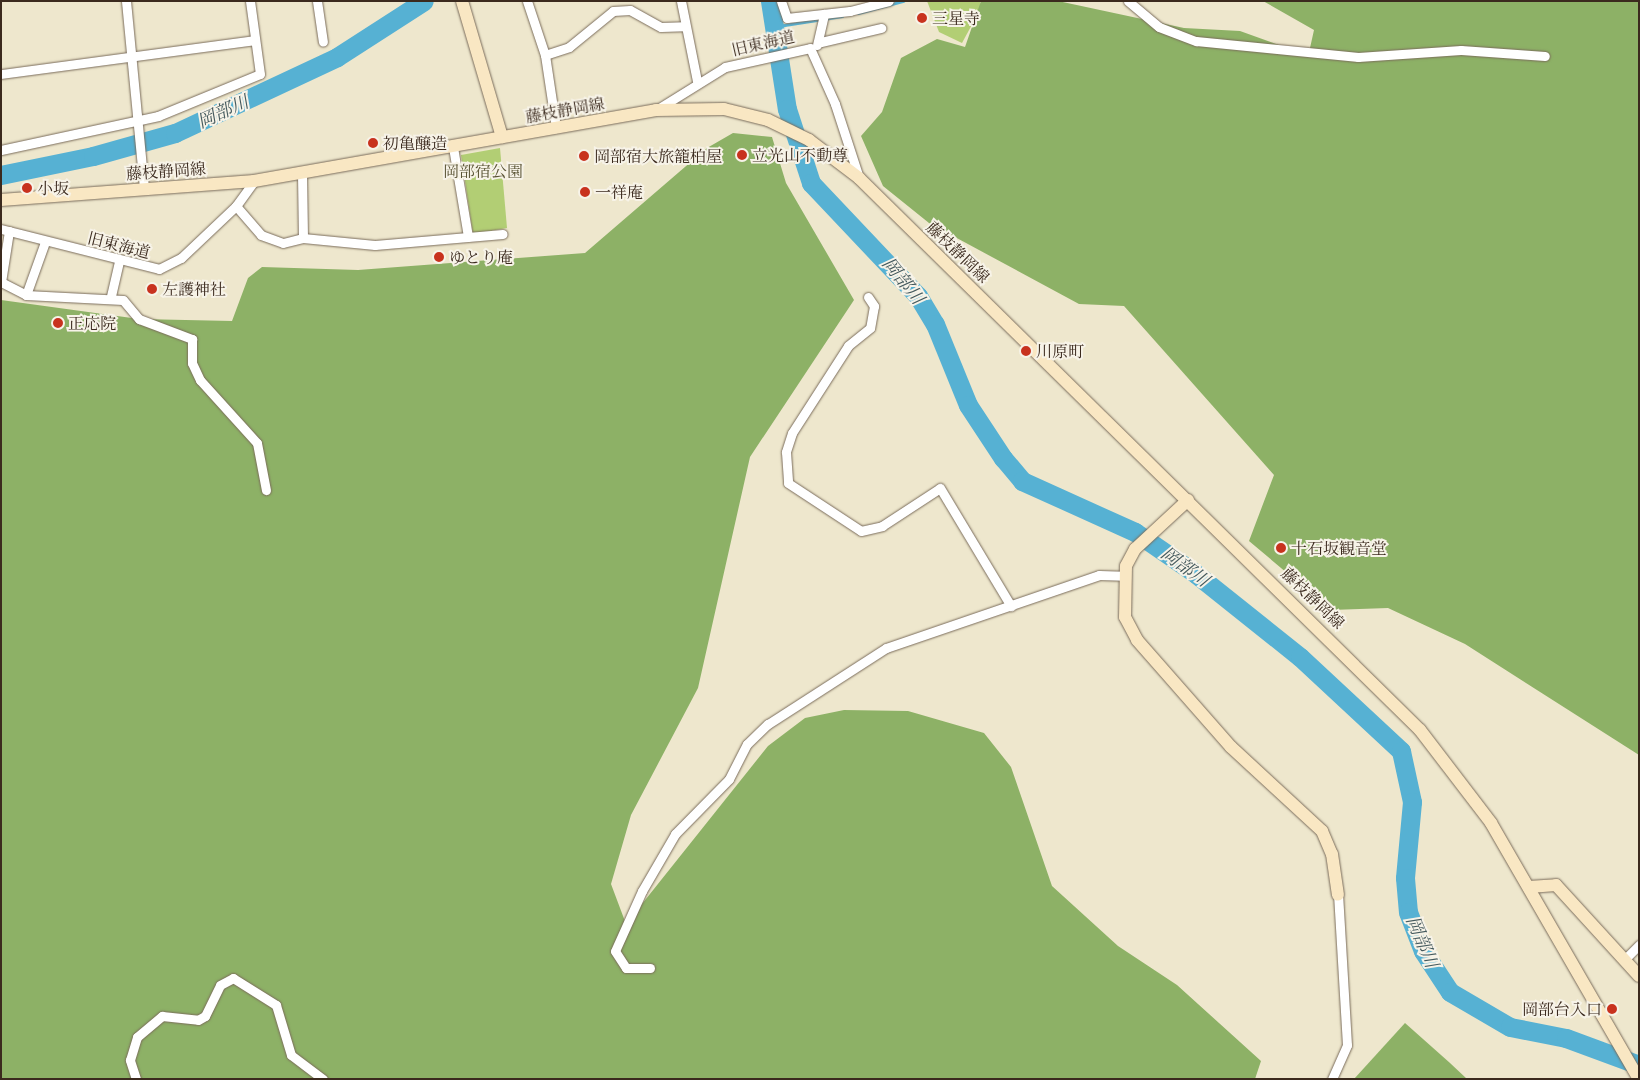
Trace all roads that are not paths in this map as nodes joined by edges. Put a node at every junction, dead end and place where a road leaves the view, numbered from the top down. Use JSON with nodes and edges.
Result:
{"nodes":[{"id":1,"x":126,"y":1,"type":"edge"},
{"id":2,"x":250,"y":1,"type":"edge"},
{"id":3,"x":317,"y":1,"type":"edge"},
{"id":4,"x":528,"y":1,"type":"edge"},
{"id":5,"x":681,"y":1,"type":"edge"},
{"id":6,"x":781,"y":1,"type":"edge"},
{"id":7,"x":888,"y":1,"type":"edge"},
{"id":8,"x":1128,"y":1,"type":"edge"},
{"id":9,"x":464,"y":3,"type":"edge"},
{"id":10,"x":824,"y":14,"type":"junction"},
{"id":11,"x":684,"y":26,"type":"junction"},
{"id":12,"x":881,"y":28,"type":"dead end"},
{"id":13,"x":255,"y":40,"type":"junction"},
{"id":14,"x":323,"y":42,"type":"dead end"},
{"id":15,"x":821,"y":42,"type":"junction"},
{"id":16,"x":810,"y":48,"type":"junction"},
{"id":17,"x":544,"y":55,"type":"junction"},
{"id":18,"x":133,"y":56,"type":"junction"},
{"id":19,"x":1546,"y":56,"type":"dead end"},
{"id":20,"x":1,"y":74,"type":"edge"},
{"id":21,"x":697,"y":81,"type":"junction"},
{"id":22,"x":656,"y":110,"type":"junction"},
{"id":23,"x":139,"y":120,"type":"junction"},
{"id":24,"x":556,"y":128,"type":"junction"},
{"id":25,"x":502,"y":137,"type":"junction"},
{"id":26,"x":453,"y":147,"type":"junction"},
{"id":27,"x":1,"y":150,"type":"edge"},
{"id":28,"x":302,"y":174,"type":"junction"},
{"id":29,"x":859,"y":178,"type":"junction"},
{"id":30,"x":254,"y":180,"type":"junction"},
{"id":31,"x":144,"y":189,"type":"junction"},
{"id":32,"x":1,"y":200,"type":"edge"},
{"id":33,"x":236,"y":206,"type":"junction"},
{"id":34,"x":5,"y":230,"type":"edge"},
{"id":35,"x":503,"y":234,"type":"dead end"},
{"id":36,"x":303,"y":238,"type":"junction"},
{"id":37,"x":468,"y":238,"type":"junction"},
{"id":38,"x":45,"y":242,"type":"junction"},
{"id":39,"x":119,"y":260,"type":"junction"},
{"id":40,"x":26,"y":296,"type":"junction"},
{"id":41,"x":111,"y":296,"type":"junction"},
{"id":42,"x":868,"y":297,"type":"dead end"},
{"id":43,"x":266,"y":490,"type":"dead end"},
{"id":44,"x":1188,"y":500,"type":"junction"},
{"id":45,"x":1123,"y":576,"type":"junction"},
{"id":46,"x":1011,"y":606,"type":"junction"},
{"id":47,"x":1528,"y":887,"type":"junction"},
{"id":48,"x":1338,"y":895,"type":"joint"},
{"id":49,"x":1639,"y":945,"type":"edge"},
{"id":50,"x":1625,"y":959,"type":"junction"},
{"id":51,"x":650,"y":968,"type":"dead end"},
{"id":52,"x":1639,"y":976,"type":"edge"},
{"id":53,"x":1638,"y":1078,"type":"edge"},
{"id":54,"x":136,"y":1079,"type":"edge"},
{"id":55,"x":323,"y":1079,"type":"edge"},
{"id":56,"x":1332,"y":1079,"type":"edge"}],
"edges":[{"from":1,"to":18,"type":"street"},
{"from":2,"to":13,"type":"street"},
{"from":3,"to":14,"type":"street"},
{"from":4,"to":17,"type":"street"},
{"from":5,"to":11,"type":"street"},
{"from":6,"to":10,"type":"street"},
{"from":7,"to":10,"type":"street"},
{"from":8,"to":19,"type":"street"},
{"from":9,"to":25,"type":"main road"},
{"from":10,"to":15,"type":"street"},
{"from":11,"to":17,"type":"street"},
{"from":11,"to":21,"type":"street"},
{"from":12,"to":15,"type":"street"},
{"from":13,"to":18,"type":"street"},
{"from":13,"to":23,"type":"street"},
{"from":15,"to":16,"type":"street"},
{"from":16,"to":21,"type":"street","name":"旧東海道"},
{"from":16,"to":29,"type":"street","name":"旧東海道"},
{"from":17,"to":24,"type":"street"},
{"from":18,"to":20,"type":"street"},
{"from":18,"to":23,"type":"street"},
{"from":21,"to":22,"type":"street","name":"旧東海道"},
{"from":22,"to":24,"type":"main road","name":"藤枝静岡線"},
{"from":22,"to":29,"type":"main road","name":"藤枝静岡線"},
{"from":23,"to":27,"type":"street"},
{"from":23,"to":31,"type":"street"},
{"from":24,"to":25,"type":"main road","name":"藤枝静岡線"},
{"from":25,"to":26,"type":"main road","name":"藤枝静岡線"},
{"from":26,"to":28,"type":"main road","name":"藤枝静岡線"},
{"from":26,"to":37,"type":"street"},
{"from":28,"to":30,"type":"main road","name":"藤枝静岡線"},
{"from":28,"to":36,"type":"street"},
{"from":29,"to":44,"type":"main road","name":"藤枝静岡線"},
{"from":30,"to":31,"type":"main road","name":"藤枝静岡線"},
{"from":30,"to":33,"type":"street","name":"旧東海道"},
{"from":31,"to":32,"type":"main road","name":"藤枝静岡線"},
{"from":33,"to":36,"type":"street"},
{"from":33,"to":39,"type":"street","name":"旧東海道"},
{"from":34,"to":38,"type":"street","name":"旧東海道"},
{"from":34,"to":40,"type":"street"},
{"from":35,"to":37,"type":"street"},
{"from":36,"to":37,"type":"street"},
{"from":38,"to":39,"type":"street","name":"旧東海道"},
{"from":38,"to":40,"type":"street"},
{"from":39,"to":41,"type":"street"},
{"from":40,"to":41,"type":"street"},
{"from":41,"to":43,"type":"street"},
{"from":42,"to":46,"type":"street"},
{"from":44,"to":45,"type":"main road"},
{"from":44,"to":47,"type":"main road","name":"藤枝静岡線"},
{"from":45,"to":46,"type":"street"},
{"from":45,"to":48,"type":"main road"},
{"from":46,"to":51,"type":"street"},
{"from":47,"to":50,"type":"main road"},
{"from":47,"to":53,"type":"main road","name":"藤枝静岡線"},
{"from":48,"to":56,"type":"street"},
{"from":49,"to":50,"type":"street"},
{"from":50,"to":52,"type":"main road"},
{"from":54,"to":55,"type":"street"}]}
